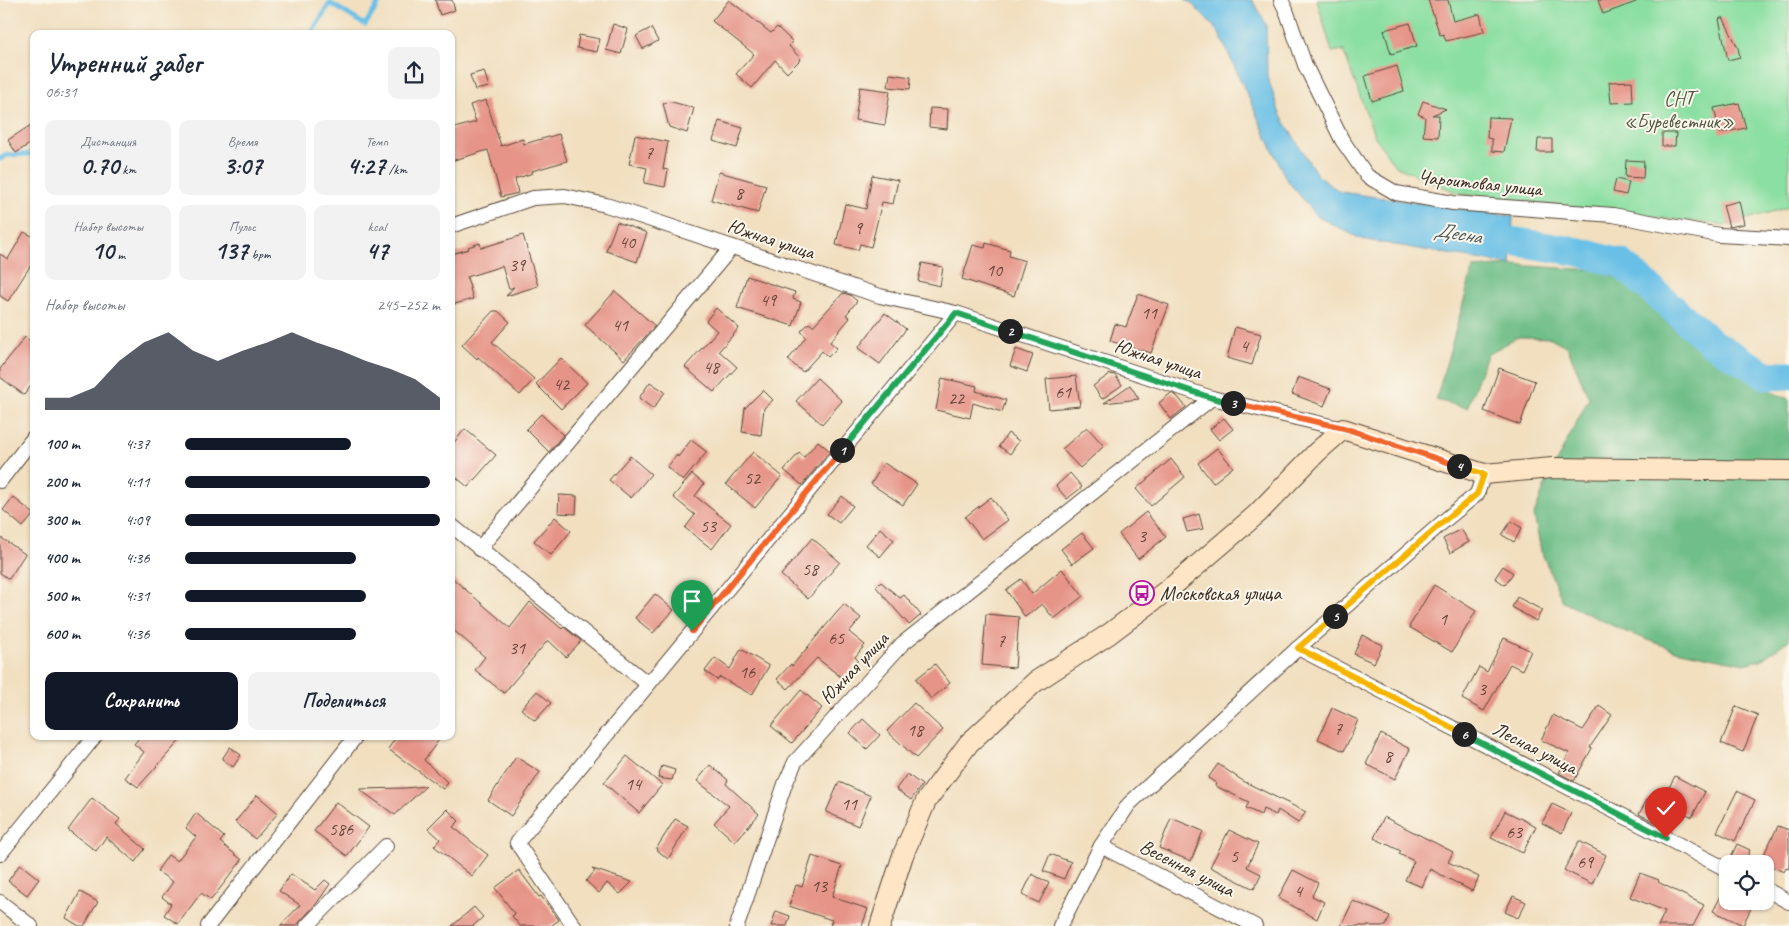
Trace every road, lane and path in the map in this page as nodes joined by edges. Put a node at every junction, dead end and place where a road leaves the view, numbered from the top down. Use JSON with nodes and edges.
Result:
{"nodes":[{"id":1,"x":1281,"y":0,"type":"edge"},
{"id":2,"x":455,"y":225,"type":"edge"},
{"id":3,"x":1789,"y":239,"type":"edge"},
{"id":4,"x":732,"y":247,"type":"junction"},
{"id":5,"x":956,"y":313,"type":"junction"},
{"id":6,"x":1212,"y":398,"type":"junction"},
{"id":7,"x":1344,"y":428,"type":"junction"},
{"id":8,"x":30,"y":443,"type":"edge"},
{"id":9,"x":1789,"y":471,"type":"edge"},
{"id":10,"x":1484,"y":474,"type":"junction"},
{"id":11,"x":0,"y":481,"type":"edge"},
{"id":12,"x":455,"y":528,"type":"edge"},
{"id":13,"x":479,"y":548,"type":"junction"},
{"id":14,"x":1298,"y":648,"type":"junction"},
{"id":15,"x":648,"y":684,"type":"junction"},
{"id":16,"x":92,"y":740,"type":"edge"},
{"id":17,"x":353,"y":740,"type":"edge"},
{"id":18,"x":386,"y":846,"type":"dead end"},
{"id":19,"x":1100,"y":846,"type":"junction"},
{"id":20,"x":0,"y":854,"type":"edge"},
{"id":21,"x":1719,"y":865,"type":"edge"},
{"id":22,"x":1774,"y":894,"type":"edge"},
{"id":23,"x":0,"y":902,"type":"edge"},
{"id":24,"x":1789,"y":902,"type":"edge"},
{"id":25,"x":32,"y":926,"type":"edge"},
{"id":26,"x":208,"y":926,"type":"edge"},
{"id":27,"x":307,"y":926,"type":"edge"},
{"id":28,"x":574,"y":926,"type":"edge"},
{"id":29,"x":737,"y":926,"type":"edge"},
{"id":30,"x":880,"y":926,"type":"edge"},
{"id":31,"x":1060,"y":926,"type":"edge"},
{"id":32,"x":1255,"y":926,"type":"edge"}],
"edges":[{"from":1,"to":3,"type":"street","name":"Чароитовая улица"},
{"from":2,"to":4,"type":"street","name":"Южная улица"},
{"from":4,"to":5,"type":"street","name":"Южная улица"},
{"from":4,"to":13,"type":"street"},
{"from":5,"to":6,"type":"street","name":"Южная улица"},
{"from":5,"to":15,"type":"street"},
{"from":6,"to":7,"type":"street"},
{"from":6,"to":29,"type":"street","name":"Южная улица"},
{"from":7,"to":10,"type":"street"},
{"from":7,"to":30,"type":"street"},
{"from":8,"to":11,"type":"street"},
{"from":9,"to":10,"type":"street"},
{"from":10,"to":14,"type":"street"},
{"from":12,"to":13,"type":"street"},
{"from":13,"to":15,"type":"street"},
{"from":14,"to":19,"type":"street"},
{"from":14,"to":21,"type":"street","name":"Лесная улица"},
{"from":15,"to":28,"type":"street"},
{"from":16,"to":20,"type":"street"},
{"from":17,"to":26,"type":"street"},
{"from":18,"to":27,"type":"street"},
{"from":19,"to":31,"type":"street"},
{"from":19,"to":32,"type":"street","name":"Весенняя улица"},
{"from":22,"to":24,"type":"street"},
{"from":23,"to":25,"type":"street"}]}
